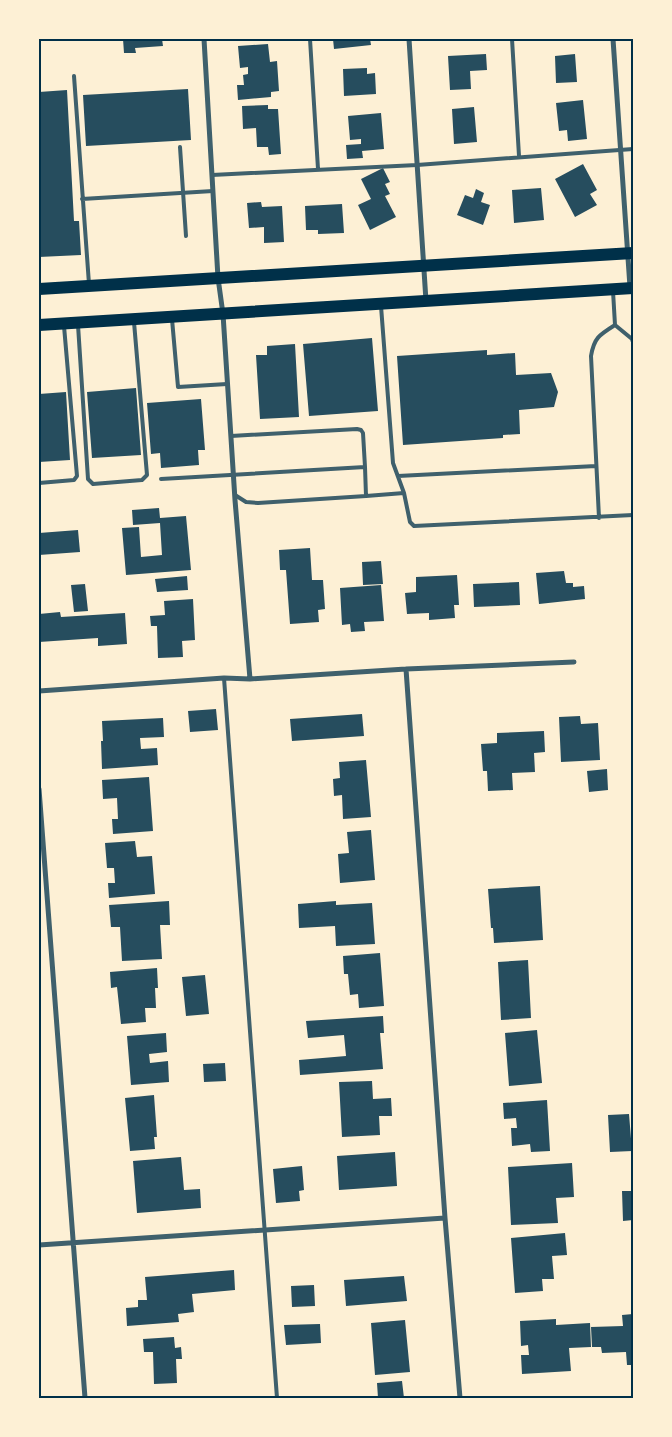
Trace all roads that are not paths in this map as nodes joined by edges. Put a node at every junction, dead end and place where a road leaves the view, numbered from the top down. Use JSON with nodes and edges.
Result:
{"nodes":[{"id":1,"x":204,"y":39,"type":"edge"},
{"id":2,"x":310,"y":39,"type":"edge"},
{"id":3,"x":409,"y":39,"type":"edge"},
{"id":4,"x":512,"y":39,"type":"edge"},
{"id":5,"x":614,"y":39,"type":"edge"},
{"id":6,"x":74,"y":76,"type":"dead end"},
{"id":7,"x":180,"y":147,"type":"dead end"},
{"id":8,"x":633,"y":149,"type":"edge"},
{"id":9,"x":622,"y":150,"type":"junction"},
{"id":10,"x":519,"y":156,"type":"junction"},
{"id":11,"x":418,"y":165,"type":"junction"},
{"id":12,"x":318,"y":169,"type":"junction"},
{"id":13,"x":212,"y":176,"type":"junction"},
{"id":14,"x":213,"y":191,"type":"junction"},
{"id":15,"x":183,"y":192,"type":"junction"},
{"id":16,"x":82,"y":199,"type":"junction"},
{"id":17,"x":186,"y":236,"type":"dead end"},
{"id":18,"x":630,"y":253,"type":"edge"},
{"id":19,"x":424,"y":266,"type":"junction"},
{"id":20,"x":218,"y":278,"type":"junction"},
{"id":21,"x":89,"y":286,"type":"junction"},
{"id":22,"x":631,"y":288,"type":"edge"},
{"id":23,"x":39,"y":289,"type":"edge"},
{"id":24,"x":613,"y":289,"type":"junction"},
{"id":25,"x":426,"y":301,"type":"junction"},
{"id":26,"x":381,"y":304,"type":"junction"},
{"id":27,"x":223,"y":314,"type":"junction"},
{"id":28,"x":172,"y":317,"type":"junction"},
{"id":29,"x":134,"y":320,"type":"junction"},
{"id":30,"x":78,"y":323,"type":"junction"},
{"id":31,"x":64,"y":324,"type":"junction"},
{"id":32,"x":39,"y":325,"type":"edge"},
{"id":33,"x":615,"y":325,"type":"junction"},
{"id":34,"x":633,"y":342,"type":"edge"},
{"id":35,"x":227,"y":384,"type":"junction"},
{"id":36,"x":231,"y":436,"type":"junction"},
{"id":37,"x":596,"y":466,"type":"junction"},
{"id":38,"x":365,"y":467,"type":"junction"},
{"id":39,"x":233,"y":474,"type":"junction"},
{"id":40,"x":398,"y":476,"type":"junction"},
{"id":41,"x":161,"y":479,"type":"dead end"},
{"id":42,"x":39,"y":483,"type":"edge"},
{"id":43,"x":404,"y":493,"type":"junction"},
{"id":44,"x":235,"y":495,"type":"junction"},
{"id":45,"x":366,"y":496,"type":"junction"},
{"id":46,"x":633,"y":515,"type":"edge"},
{"id":47,"x":599,"y":518,"type":"junction"},
{"id":48,"x":574,"y":662,"type":"dead end"},
{"id":49,"x":406,"y":669,"type":"junction"},
{"id":50,"x":224,"y":678,"type":"junction"},
{"id":51,"x":250,"y":678,"type":"junction"},
{"id":52,"x":39,"y":691,"type":"edge"},
{"id":53,"x":39,"y":789,"type":"edge"},
{"id":54,"x":445,"y":1218,"type":"junction"},
{"id":55,"x":265,"y":1230,"type":"junction"},
{"id":56,"x":73,"y":1242,"type":"junction"},
{"id":57,"x":39,"y":1244,"type":"edge"},
{"id":58,"x":85,"y":1398,"type":"edge"},
{"id":59,"x":277,"y":1398,"type":"edge"},
{"id":60,"x":460,"y":1398,"type":"edge"}],
"edges":[{"from":1,"to":13,"type":"street"},
{"from":2,"to":12,"type":"lane"},
{"from":3,"to":11,"type":"street"},
{"from":4,"to":10,"type":"lane"},
{"from":5,"to":9,"type":"street"},
{"from":6,"to":16,"type":"lane"},
{"from":7,"to":15,"type":"lane"},
{"from":8,"to":9,"type":"lane"},
{"from":9,"to":10,"type":"lane"},
{"from":9,"to":18,"type":"street"},
{"from":10,"to":11,"type":"lane"},
{"from":11,"to":12,"type":"lane"},
{"from":11,"to":19,"type":"street"},
{"from":12,"to":13,"type":"lane"},
{"from":13,"to":14,"type":"street"},
{"from":14,"to":15,"type":"lane"},
{"from":14,"to":20,"type":"street"},
{"from":15,"to":16,"type":"lane"},
{"from":15,"to":17,"type":"lane"},
{"from":16,"to":21,"type":"lane"},
{"from":18,"to":19,"type":"main road"},
{"from":18,"to":22,"type":"street"},
{"from":19,"to":20,"type":"main road"},
{"from":19,"to":25,"type":"street"},
{"from":20,"to":21,"type":"main road"},
{"from":20,"to":27,"type":"street"},
{"from":21,"to":23,"type":"main road"},
{"from":22,"to":24,"type":"main road"},
{"from":24,"to":25,"type":"main road"},
{"from":24,"to":33,"type":"lane"},
{"from":25,"to":26,"type":"main road"},
{"from":26,"to":27,"type":"main road"},
{"from":26,"to":40,"type":"lane"},
{"from":27,"to":28,"type":"main road"},
{"from":27,"to":35,"type":"street"},
{"from":28,"to":29,"type":"main road"},
{"from":28,"to":35,"type":"lane"},
{"from":29,"to":30,"type":"main road"},
{"from":29,"to":30,"type":"lane"},
{"from":30,"to":31,"type":"main road"},
{"from":31,"to":32,"type":"main road"},
{"from":31,"to":42,"type":"lane"},
{"from":33,"to":34,"type":"lane"},
{"from":33,"to":37,"type":"lane"},
{"from":35,"to":36,"type":"street"},
{"from":36,"to":38,"type":"lane"},
{"from":36,"to":39,"type":"street"},
{"from":37,"to":40,"type":"lane"},
{"from":37,"to":47,"type":"lane"},
{"from":38,"to":39,"type":"lane"},
{"from":38,"to":45,"type":"lane"},
{"from":39,"to":41,"type":"lane"},
{"from":39,"to":44,"type":"street"},
{"from":40,"to":43,"type":"lane"},
{"from":43,"to":45,"type":"lane"},
{"from":43,"to":47,"type":"lane"},
{"from":44,"to":45,"type":"lane"},
{"from":44,"to":51,"type":"street"},
{"from":46,"to":47,"type":"lane"},
{"from":48,"to":49,"type":"street"},
{"from":49,"to":51,"type":"street"},
{"from":49,"to":54,"type":"street"},
{"from":50,"to":51,"type":"street"},
{"from":50,"to":52,"type":"street"},
{"from":50,"to":55,"type":"lane"},
{"from":53,"to":56,"type":"street"},
{"from":54,"to":55,"type":"street"},
{"from":54,"to":60,"type":"street"},
{"from":55,"to":56,"type":"street"},
{"from":55,"to":59,"type":"lane"},
{"from":56,"to":57,"type":"street"},
{"from":56,"to":58,"type":"street"}]}
